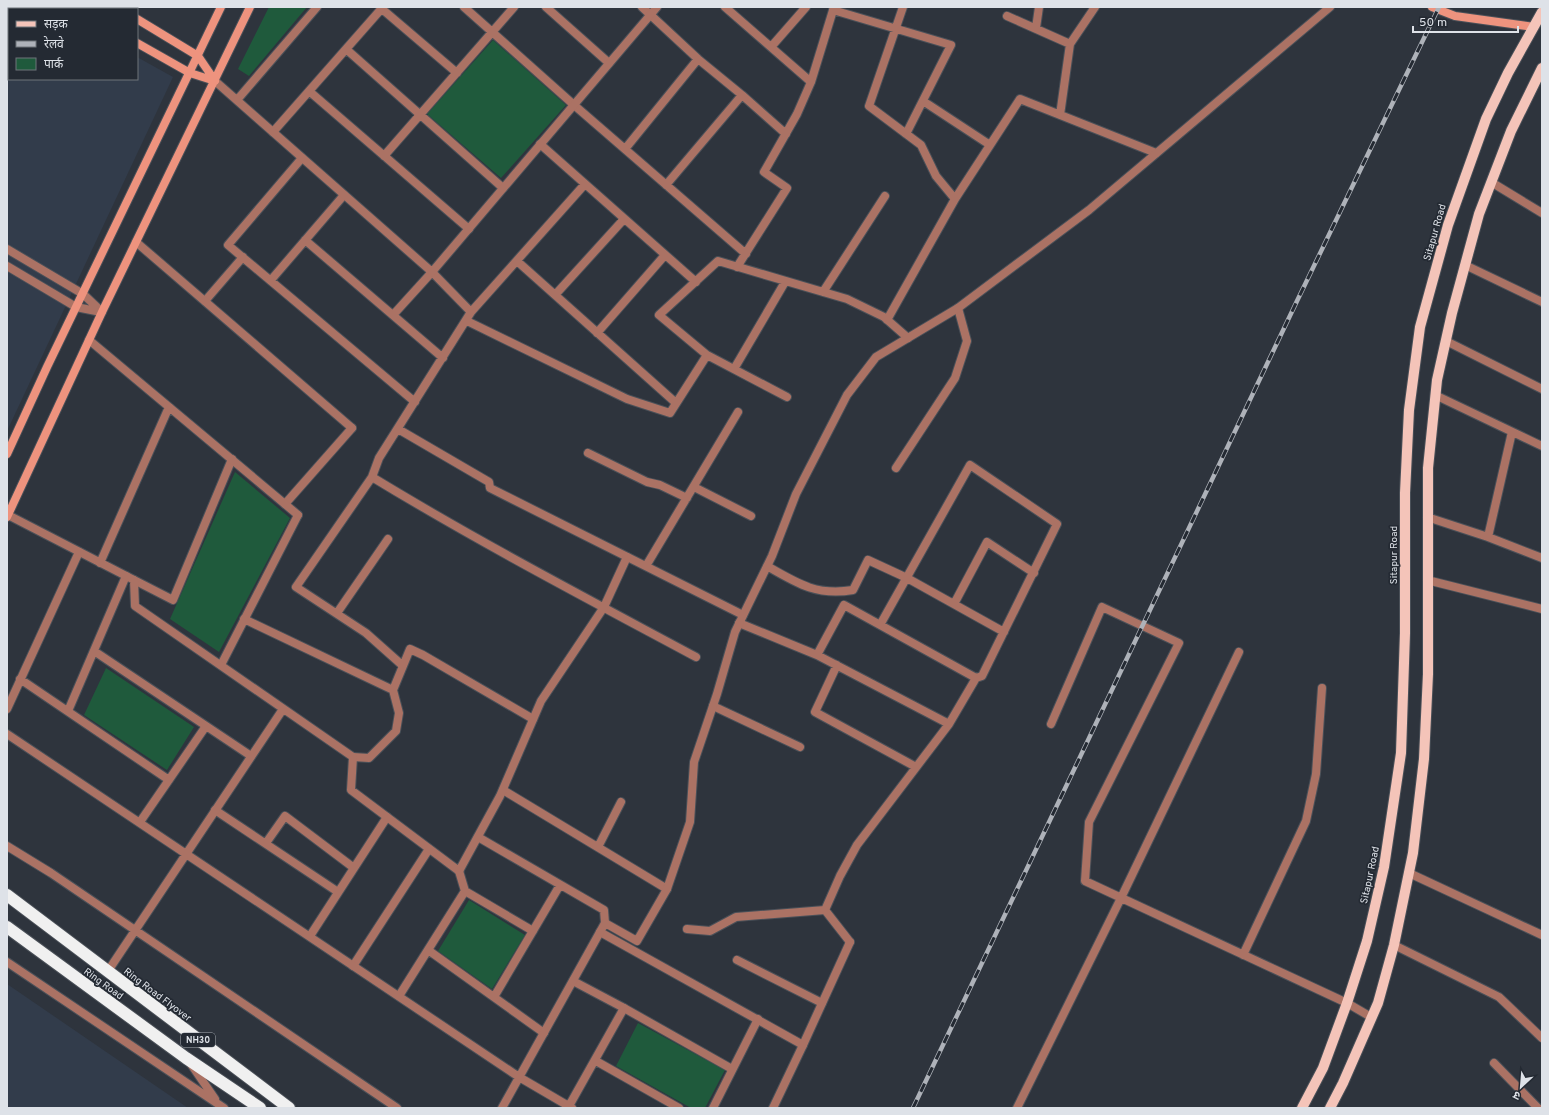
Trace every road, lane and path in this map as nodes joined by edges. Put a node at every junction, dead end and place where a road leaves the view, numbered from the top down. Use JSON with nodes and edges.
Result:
{"nodes":[{"id":1,"x":222,"y":7,"type":"edge"},
{"id":2,"x":250,"y":7,"type":"edge"},
{"id":3,"x":317,"y":7,"type":"edge"},
{"id":4,"x":464,"y":7,"type":"edge"},
{"id":5,"x":514,"y":7,"type":"edge"},
{"id":6,"x":546,"y":7,"type":"edge"},
{"id":7,"x":642,"y":7,"type":"edge"},
{"id":8,"x":657,"y":7,"type":"edge"},
{"id":9,"x":806,"y":7,"type":"edge"},
{"id":10,"x":903,"y":7,"type":"edge"},
{"id":11,"x":1039,"y":7,"type":"edge"},
{"id":12,"x":1095,"y":7,"type":"edge"},
{"id":13,"x":1330,"y":7,"type":"edge"},
{"id":14,"x":1432,"y":7,"type":"edge"},
{"id":15,"x":382,"y":8,"type":"edge"},
{"id":16,"x":729,"y":8,"type":"edge"},
{"id":17,"x":833,"y":9,"type":"edge"},
{"id":18,"x":1542,"y":12,"type":"edge"},
{"id":19,"x":650,"y":14,"type":"junction"},
{"id":20,"x":1007,"y":16,"type":"dead end"},
{"id":21,"x":138,"y":20,"type":"edge"},
{"id":22,"x":1036,"y":28,"type":"junction"},
{"id":23,"x":1534,"y":28,"type":"junction"},
{"id":24,"x":895,"y":29,"type":"junction"},
{"id":25,"x":492,"y":32,"type":"junction"},
{"id":26,"x":138,"y":44,"type":"edge"},
{"id":27,"x":1070,"y":44,"type":"junction"},
{"id":28,"x":771,"y":47,"type":"junction"},
{"id":29,"x":346,"y":49,"type":"junction"},
{"id":30,"x":198,"y":56,"type":"junction"},
{"id":31,"x":698,"y":59,"type":"junction"},
{"id":32,"x":609,"y":63,"type":"junction"},
{"id":33,"x":1542,"y":68,"type":"edge"},
{"id":34,"x":190,"y":73,"type":"junction"},
{"id":35,"x":457,"y":73,"type":"junction"},
{"id":36,"x":215,"y":80,"type":"junction"},
{"id":37,"x":811,"y":82,"type":"junction"},
{"id":38,"x":309,"y":91,"type":"junction"},
{"id":39,"x":742,"y":94,"type":"junction"},
{"id":40,"x":237,"y":100,"type":"junction"},
{"id":41,"x":923,"y":101,"type":"junction"},
{"id":42,"x":574,"y":105,"type":"junction"},
{"id":43,"x":420,"y":114,"type":"junction"},
{"id":44,"x":1060,"y":115,"type":"junction"},
{"id":45,"x":273,"y":132,"type":"junction"},
{"id":46,"x":786,"y":134,"type":"junction"},
{"id":47,"x":906,"y":134,"type":"junction"},
{"id":48,"x":540,"y":144,"type":"junction"},
{"id":49,"x":990,"y":145,"type":"junction"},
{"id":50,"x":625,"y":149,"type":"junction"},
{"id":51,"x":1156,"y":153,"type":"junction"},
{"id":52,"x":384,"y":156,"type":"junction"},
{"id":53,"x":302,"y":158,"type":"junction"},
{"id":54,"x":1491,"y":182,"type":"junction"},
{"id":55,"x":585,"y":184,"type":"junction"},
{"id":56,"x":666,"y":184,"type":"junction"},
{"id":57,"x":503,"y":188,"type":"junction"},
{"id":58,"x":344,"y":195,"type":"junction"},
{"id":59,"x":885,"y":196,"type":"dead end"},
{"id":60,"x":955,"y":199,"type":"junction"},
{"id":61,"x":1542,"y":213,"type":"edge"},
{"id":62,"x":624,"y":218,"type":"junction"},
{"id":63,"x":468,"y":229,"type":"junction"},
{"id":64,"x":305,"y":240,"type":"junction"},
{"id":65,"x":136,"y":242,"type":"junction"},
{"id":66,"x":7,"y":249,"type":"edge"},
{"id":67,"x":746,"y":254,"type":"junction"},
{"id":68,"x":665,"y":255,"type":"junction"},
{"id":69,"x":243,"y":257,"type":"junction"},
{"id":70,"x":517,"y":261,"type":"junction"},
{"id":71,"x":1465,"y":265,"type":"junction"},
{"id":72,"x":7,"y":266,"type":"edge"},
{"id":73,"x":737,"y":267,"type":"junction"},
{"id":74,"x":432,"y":272,"type":"junction"},
{"id":75,"x":271,"y":280,"type":"junction"},
{"id":76,"x":696,"y":282,"type":"junction"},
{"id":77,"x":785,"y":282,"type":"junction"},
{"id":78,"x":823,"y":292,"type":"junction"},
{"id":79,"x":83,"y":294,"type":"junction"},
{"id":80,"x":555,"y":295,"type":"junction"},
{"id":81,"x":205,"y":302,"type":"junction"},
{"id":82,"x":1542,"y":302,"type":"edge"},
{"id":83,"x":76,"y":307,"type":"junction"},
{"id":84,"x":958,"y":308,"type":"junction"},
{"id":85,"x":102,"y":312,"type":"junction"},
{"id":86,"x":472,"y":312,"type":"junction"},
{"id":87,"x":393,"y":315,"type":"junction"},
{"id":88,"x":887,"y":320,"type":"junction"},
{"id":89,"x":467,"y":321,"type":"junction"},
{"id":90,"x":597,"y":333,"type":"junction"},
{"id":91,"x":908,"y":338,"type":"junction"},
{"id":92,"x":89,"y":340,"type":"junction"},
{"id":93,"x":1446,"y":341,"type":"junction"},
{"id":94,"x":707,"y":355,"type":"junction"},
{"id":95,"x":443,"y":358,"type":"junction"},
{"id":96,"x":734,"y":369,"type":"junction"},
{"id":97,"x":1542,"y":390,"type":"edge"},
{"id":98,"x":1435,"y":395,"type":"junction"},
{"id":99,"x":787,"y":397,"type":"dead end"},
{"id":100,"x":416,"y":402,"type":"junction"},
{"id":101,"x":676,"y":403,"type":"junction"},
{"id":102,"x":169,"y":407,"type":"junction"},
{"id":103,"x":738,"y":412,"type":"dead end"},
{"id":104,"x":398,"y":429,"type":"junction"},
{"id":105,"x":1512,"y":432,"type":"junction"},
{"id":106,"x":1542,"y":446,"type":"edge"},
{"id":107,"x":588,"y":453,"type":"dead end"},
{"id":108,"x":7,"y":454,"type":"edge"},
{"id":109,"x":232,"y":459,"type":"junction"},
{"id":110,"x":896,"y":468,"type":"dead end"},
{"id":111,"x":372,"y":477,"type":"junction"},
{"id":112,"x":694,"y":486,"type":"junction"},
{"id":113,"x":687,"y":498,"type":"junction"},
{"id":114,"x":285,"y":504,"type":"junction"},
{"id":115,"x":7,"y":516,"type":"edge"},
{"id":116,"x":751,"y":516,"type":"dead end"},
{"id":117,"x":1427,"y":517,"type":"junction"},
{"id":118,"x":1488,"y":537,"type":"junction"},
{"id":119,"x":388,"y":539,"type":"dead end"},
{"id":120,"x":79,"y":552,"type":"junction"},
{"id":121,"x":627,"y":556,"type":"junction"},
{"id":122,"x":1542,"y":558,"type":"edge"},
{"id":123,"x":100,"y":563,"type":"junction"},
{"id":124,"x":646,"y":566,"type":"junction"},
{"id":125,"x":767,"y":566,"type":"junction"},
{"id":126,"x":1034,"y":573,"type":"junction"},
{"id":127,"x":130,"y":578,"type":"junction"},
{"id":128,"x":907,"y":578,"type":"junction"},
{"id":129,"x":1427,"y":580,"type":"junction"},
{"id":130,"x":954,"y":604,"type":"junction"},
{"id":131,"x":604,"y":607,"type":"junction"},
{"id":132,"x":1542,"y":609,"type":"edge"},
{"id":133,"x":337,"y":613,"type":"junction"},
{"id":134,"x":244,"y":619,"type":"junction"},
{"id":135,"x":741,"y":619,"type":"junction"},
{"id":136,"x":880,"y":625,"type":"junction"},
{"id":137,"x":1004,"y":632,"type":"junction"},
{"id":138,"x":94,"y":652,"type":"junction"},
{"id":139,"x":1239,"y":652,"type":"dead end"},
{"id":140,"x":817,"y":655,"type":"junction"},
{"id":141,"x":696,"y":657,"type":"dead end"},
{"id":142,"x":402,"y":664,"type":"junction"},
{"id":143,"x":221,"y":665,"type":"junction"},
{"id":144,"x":836,"y":665,"type":"junction"},
{"id":145,"x":976,"y":678,"type":"junction"},
{"id":146,"x":20,"y":679,"type":"junction"},
{"id":147,"x":1322,"y":688,"type":"dead end"},
{"id":148,"x":393,"y":690,"type":"junction"},
{"id":149,"x":713,"y":706,"type":"junction"},
{"id":150,"x":283,"y":708,"type":"junction"},
{"id":151,"x":7,"y":709,"type":"edge"},
{"id":152,"x":68,"y":711,"type":"junction"},
{"id":153,"x":533,"y":719,"type":"junction"},
{"id":154,"x":949,"y":724,"type":"junction"},
{"id":155,"x":1051,"y":724,"type":"dead end"},
{"id":156,"x":206,"y":726,"type":"junction"},
{"id":157,"x":7,"y":734,"type":"edge"},
{"id":158,"x":800,"y":747,"type":"dead end"},
{"id":159,"x":251,"y":756,"type":"junction"},
{"id":160,"x":353,"y":757,"type":"junction"},
{"id":161,"x":916,"y":767,"type":"junction"},
{"id":162,"x":169,"y":780,"type":"junction"},
{"id":163,"x":503,"y":790,"type":"junction"},
{"id":164,"x":621,"y":802,"type":"dead end"},
{"id":165,"x":215,"y":810,"type":"junction"},
{"id":166,"x":387,"y":817,"type":"junction"},
{"id":167,"x":140,"y":822,"type":"junction"},
{"id":168,"x":478,"y":838,"type":"junction"},
{"id":169,"x":266,"y":843,"type":"junction"},
{"id":170,"x":7,"y":846,"type":"edge"},
{"id":171,"x":598,"y":847,"type":"junction"},
{"id":172,"x":429,"y":849,"type":"junction"},
{"id":173,"x":186,"y":853,"type":"junction"},
{"id":174,"x":354,"y":868,"type":"junction"},
{"id":175,"x":459,"y":871,"type":"junction"},
{"id":176,"x":1409,"y":873,"type":"junction"},
{"id":177,"x":560,"y":885,"type":"junction"},
{"id":178,"x":667,"y":888,"type":"junction"},
{"id":179,"x":465,"y":891,"type":"junction"},
{"id":180,"x":338,"y":892,"type":"junction"},
{"id":181,"x":7,"y":895,"type":"edge"},
{"id":182,"x":1121,"y":898,"type":"junction"},
{"id":183,"x":825,"y":910,"type":"junction"},
{"id":184,"x":605,"y":924,"type":"junction"},
{"id":185,"x":7,"y":927,"type":"edge"},
{"id":186,"x":687,"y":929,"type":"dead end"},
{"id":187,"x":135,"y":930,"type":"junction"},
{"id":188,"x":533,"y":931,"type":"junction"},
{"id":189,"x":600,"y":932,"type":"junction"},
{"id":190,"x":1542,"y":933,"type":"edge"},
{"id":191,"x":310,"y":936,"type":"junction"},
{"id":192,"x":1394,"y":945,"type":"junction"},
{"id":193,"x":428,"y":950,"type":"junction"},
{"id":194,"x":1243,"y":955,"type":"junction"},
{"id":195,"x":737,"y":960,"type":"dead end"},
{"id":196,"x":7,"y":962,"type":"edge"},
{"id":197,"x":353,"y":966,"type":"junction"},
{"id":198,"x":108,"y":971,"type":"junction"},
{"id":199,"x":573,"y":981,"type":"junction"},
{"id":200,"x":399,"y":996,"type":"junction"},
{"id":201,"x":494,"y":997,"type":"junction"},
{"id":202,"x":822,"y":1003,"type":"junction"},
{"id":203,"x":1347,"y":1003,"type":"junction"},
{"id":204,"x":624,"y":1008,"type":"junction"},
{"id":205,"x":1372,"y":1017,"type":"junction"},
{"id":206,"x":758,"y":1019,"type":"junction"},
{"id":207,"x":544,"y":1033,"type":"junction"},
{"id":208,"x":1542,"y":1038,"type":"edge"},
{"id":209,"x":803,"y":1045,"type":"junction"},
{"id":210,"x":186,"y":1058,"type":"junction"},
{"id":211,"x":596,"y":1061,"type":"junction"},
{"id":212,"x":1494,"y":1063,"type":"dead end"},
{"id":213,"x":732,"y":1069,"type":"junction"},
{"id":214,"x":519,"y":1077,"type":"junction"},
{"id":215,"x":221,"y":1106,"type":"edge"},
{"id":216,"x":571,"y":1107,"type":"edge"},
{"id":217,"x":260,"y":1108,"type":"edge"},
{"id":218,"x":289,"y":1108,"type":"edge"},
{"id":219,"x":397,"y":1108,"type":"edge"},
{"id":220,"x":502,"y":1108,"type":"edge"},
{"id":221,"x":679,"y":1108,"type":"edge"},
{"id":222,"x":713,"y":1108,"type":"edge"},
{"id":223,"x":773,"y":1108,"type":"edge"},
{"id":224,"x":1017,"y":1108,"type":"edge"},
{"id":225,"x":1302,"y":1108,"type":"edge"},
{"id":226,"x":1330,"y":1108,"type":"edge"},
{"id":227,"x":1538,"y":1108,"type":"edge"}],
"edges":[{"from":1,"to":30,"type":"street"},
{"from":2,"to":36,"type":"street"},
{"from":3,"to":40,"type":"street"},
{"from":4,"to":25,"type":"street"},
{"from":5,"to":25,"type":"street"},
{"from":6,"to":32,"type":"street"},
{"from":7,"to":19,"type":"street"},
{"from":8,"to":19,"type":"street"},
{"from":9,"to":28,"type":"street"},
{"from":10,"to":24,"type":"street"},
{"from":11,"to":22,"type":"street"},
{"from":12,"to":27,"type":"street"},
{"from":13,"to":51,"type":"street"},
{"from":14,"to":23,"type":"street"},
{"from":15,"to":29,"type":"street"},
{"from":15,"to":35,"type":"street"},
{"from":16,"to":28,"type":"street"},
{"from":17,"to":24,"type":"street"},
{"from":17,"to":37,"type":"street"},
{"from":18,"to":23,"type":"main road","name":"Sitapur Road"},
{"from":19,"to":31,"type":"street"},
{"from":19,"to":32,"type":"street"},
{"from":20,"to":22,"type":"street"},
{"from":21,"to":30,"type":"street"},
{"from":22,"to":27,"type":"street"},
{"from":23,"to":203,"type":"main road","name":"Sitapur Road"},
{"from":24,"to":41,"type":"street"},
{"from":24,"to":47,"type":"street"},
{"from":25,"to":35,"type":"street"},
{"from":25,"to":42,"type":"street"},
{"from":26,"to":34,"type":"street"},
{"from":27,"to":44,"type":"street"},
{"from":28,"to":37,"type":"street"},
{"from":29,"to":38,"type":"street"},
{"from":29,"to":43,"type":"street"},
{"from":30,"to":34,"type":"street"},
{"from":30,"to":36,"type":"street"},
{"from":31,"to":39,"type":"street"},
{"from":31,"to":50,"type":"street"},
{"from":32,"to":42,"type":"street"},
{"from":33,"to":54,"type":"main road"},
{"from":34,"to":36,"type":"street"},
{"from":34,"to":79,"type":"street"},
{"from":35,"to":43,"type":"street"},
{"from":36,"to":40,"type":"street"},
{"from":36,"to":65,"type":"street"},
{"from":37,"to":46,"type":"street"},
{"from":38,"to":45,"type":"street"},
{"from":38,"to":52,"type":"street"},
{"from":39,"to":46,"type":"street"},
{"from":39,"to":56,"type":"street"},
{"from":40,"to":45,"type":"street"},
{"from":41,"to":47,"type":"street"},
{"from":41,"to":49,"type":"street"},
{"from":42,"to":48,"type":"street"},
{"from":42,"to":50,"type":"street"},
{"from":43,"to":52,"type":"street"},
{"from":43,"to":57,"type":"street"},
{"from":44,"to":49,"type":"street"},
{"from":44,"to":51,"type":"street"},
{"from":45,"to":53,"type":"street"},
{"from":46,"to":67,"type":"street"},
{"from":47,"to":60,"type":"street"},
{"from":48,"to":55,"type":"street"},
{"from":48,"to":57,"type":"street"},
{"from":49,"to":60,"type":"street"},
{"from":50,"to":56,"type":"street"},
{"from":51,"to":84,"type":"street"},
{"from":52,"to":63,"type":"street"},
{"from":53,"to":58,"type":"street"},
{"from":53,"to":69,"type":"street"},
{"from":54,"to":61,"type":"street"},
{"from":54,"to":71,"type":"main road"},
{"from":55,"to":62,"type":"street"},
{"from":55,"to":70,"type":"street"},
{"from":56,"to":67,"type":"street"},
{"from":57,"to":63,"type":"street"},
{"from":58,"to":64,"type":"street"},
{"from":58,"to":74,"type":"street"},
{"from":59,"to":78,"type":"street"},
{"from":60,"to":88,"type":"street"},
{"from":62,"to":68,"type":"street"},
{"from":62,"to":80,"type":"street"},
{"from":63,"to":74,"type":"street"},
{"from":64,"to":75,"type":"street"},
{"from":64,"to":87,"type":"street"},
{"from":65,"to":81,"type":"street"},
{"from":65,"to":85,"type":"street"},
{"from":66,"to":79,"type":"street"},
{"from":67,"to":73,"type":"street"},
{"from":68,"to":76,"type":"street"},
{"from":68,"to":90,"type":"street"},
{"from":69,"to":75,"type":"street"},
{"from":69,"to":81,"type":"street"},
{"from":70,"to":80,"type":"street"},
{"from":70,"to":86,"type":"street"},
{"from":71,"to":82,"type":"street"},
{"from":71,"to":93,"type":"main road"},
{"from":72,"to":83,"type":"street"},
{"from":73,"to":76,"type":"street"},
{"from":73,"to":77,"type":"street"},
{"from":74,"to":86,"type":"street"},
{"from":74,"to":87,"type":"street"},
{"from":75,"to":100,"type":"street"},
{"from":76,"to":94,"type":"street"},
{"from":77,"to":78,"type":"street"},
{"from":77,"to":96,"type":"street"},
{"from":78,"to":88,"type":"street"},
{"from":79,"to":83,"type":"street"},
{"from":79,"to":85,"type":"street"},
{"from":80,"to":90,"type":"street"},
{"from":81,"to":114,"type":"street"},
{"from":83,"to":85,"type":"street"},
{"from":83,"to":108,"type":"street"},
{"from":84,"to":91,"type":"street"},
{"from":84,"to":110,"type":"street"},
{"from":85,"to":92,"type":"street"},
{"from":86,"to":89,"type":"street"},
{"from":87,"to":95,"type":"street"},
{"from":88,"to":91,"type":"street"},
{"from":89,"to":95,"type":"street"},
{"from":89,"to":101,"type":"street"},
{"from":90,"to":101,"type":"street"},
{"from":91,"to":125,"type":"street"},
{"from":92,"to":102,"type":"street"},
{"from":92,"to":115,"type":"street"},
{"from":93,"to":97,"type":"street"},
{"from":93,"to":98,"type":"main road"},
{"from":94,"to":96,"type":"street"},
{"from":94,"to":101,"type":"street"},
{"from":95,"to":100,"type":"street"},
{"from":96,"to":99,"type":"street"},
{"from":98,"to":105,"type":"street"},
{"from":98,"to":117,"type":"main road"},
{"from":100,"to":104,"type":"street"},
{"from":102,"to":109,"type":"street"},
{"from":102,"to":123,"type":"street"},
{"from":103,"to":112,"type":"street"},
{"from":104,"to":111,"type":"street"},
{"from":104,"to":121,"type":"street"},
{"from":105,"to":106,"type":"street"},
{"from":105,"to":118,"type":"street"},
{"from":107,"to":113,"type":"street"},
{"from":109,"to":114,"type":"street"},
{"from":109,"to":127,"type":"street"},
{"from":111,"to":131,"type":"street"},
{"from":111,"to":133,"type":"street"},
{"from":112,"to":113,"type":"street"},
{"from":112,"to":116,"type":"street"},
{"from":113,"to":124,"type":"street"},
{"from":114,"to":134,"type":"street"},
{"from":115,"to":120,"type":"street"},
{"from":117,"to":118,"type":"street"},
{"from":117,"to":129,"type":"main road"},
{"from":118,"to":122,"type":"street"},
{"from":119,"to":133,"type":"street"},
{"from":120,"to":123,"type":"street"},
{"from":120,"to":146,"type":"street"},
{"from":121,"to":124,"type":"street"},
{"from":121,"to":131,"type":"street"},
{"from":123,"to":127,"type":"street"},
{"from":124,"to":135,"type":"street"},
{"from":125,"to":128,"type":"street"},
{"from":125,"to":135,"type":"street"},
{"from":126,"to":128,"type":"street"},
{"from":126,"to":130,"type":"street"},
{"from":126,"to":137,"type":"street"},
{"from":127,"to":138,"type":"street"},
{"from":127,"to":143,"type":"street"},
{"from":128,"to":130,"type":"street"},
{"from":128,"to":136,"type":"street"},
{"from":129,"to":132,"type":"street"},
{"from":129,"to":176,"type":"main road"},
{"from":130,"to":137,"type":"street"},
{"from":131,"to":141,"type":"street"},
{"from":131,"to":153,"type":"street"},
{"from":133,"to":142,"type":"street"},
{"from":134,"to":143,"type":"street"},
{"from":134,"to":148,"type":"street"},
{"from":135,"to":140,"type":"street"},
{"from":135,"to":149,"type":"street"},
{"from":136,"to":140,"type":"street"},
{"from":136,"to":145,"type":"street"},
{"from":137,"to":145,"type":"street"},
{"from":138,"to":152,"type":"street"},
{"from":138,"to":156,"type":"street"},
{"from":139,"to":182,"type":"street"},
{"from":140,"to":144,"type":"street"},
{"from":142,"to":148,"type":"street"},
{"from":142,"to":153,"type":"street"},
{"from":143,"to":150,"type":"street"},
{"from":144,"to":154,"type":"street"},
{"from":144,"to":161,"type":"street"},
{"from":145,"to":154,"type":"street"},
{"from":146,"to":151,"type":"street"},
{"from":146,"to":152,"type":"street"},
{"from":147,"to":194,"type":"street"},
{"from":148,"to":160,"type":"street"},
{"from":149,"to":158,"type":"street"},
{"from":149,"to":178,"type":"street"},
{"from":150,"to":159,"type":"street"},
{"from":150,"to":160,"type":"street"},
{"from":152,"to":162,"type":"street"},
{"from":153,"to":163,"type":"street"},
{"from":154,"to":161,"type":"street"},
{"from":155,"to":182,"type":"street"},
{"from":156,"to":159,"type":"street"},
{"from":156,"to":162,"type":"street"},
{"from":157,"to":167,"type":"street"},
{"from":159,"to":165,"type":"street"},
{"from":160,"to":166,"type":"street"},
{"from":161,"to":183,"type":"street"},
{"from":162,"to":167,"type":"street"},
{"from":163,"to":168,"type":"street"},
{"from":163,"to":171,"type":"street"},
{"from":164,"to":171,"type":"street"},
{"from":165,"to":169,"type":"street"},
{"from":165,"to":173,"type":"street"},
{"from":166,"to":172,"type":"street"},
{"from":166,"to":174,"type":"street"},
{"from":167,"to":173,"type":"street"},
{"from":168,"to":175,"type":"street"},
{"from":168,"to":177,"type":"street"},
{"from":169,"to":174,"type":"street"},
{"from":169,"to":180,"type":"street"},
{"from":170,"to":187,"type":"street"},
{"from":171,"to":178,"type":"street"},
{"from":172,"to":175,"type":"street"},
{"from":172,"to":197,"type":"street"},
{"from":173,"to":187,"type":"street"},
{"from":173,"to":191,"type":"street"},
{"from":174,"to":180,"type":"street"},
{"from":175,"to":179,"type":"street"},
{"from":176,"to":190,"type":"street"},
{"from":176,"to":192,"type":"main road"},
{"from":177,"to":184,"type":"street"},
{"from":177,"to":188,"type":"street"},
{"from":178,"to":184,"type":"street"},
{"from":179,"to":188,"type":"street"},
{"from":179,"to":193,"type":"street"},
{"from":180,"to":191,"type":"street"},
{"from":181,"to":198,"type":"highway","name":"Ring Road","number":"NH30"},
{"from":182,"to":194,"type":"street"},
{"from":182,"to":224,"type":"street"},
{"from":183,"to":186,"type":"street"},
{"from":183,"to":202,"type":"street"},
{"from":184,"to":189,"type":"street"},
{"from":185,"to":210,"type":"highway","name":"Ring Road","number":"NH30"},
{"from":187,"to":198,"type":"street"},
{"from":187,"to":219,"type":"street"},
{"from":188,"to":201,"type":"street"},
{"from":189,"to":199,"type":"street"},
{"from":189,"to":206,"type":"street"},
{"from":191,"to":197,"type":"street"},
{"from":192,"to":205,"type":"main road"},
{"from":192,"to":208,"type":"street"},
{"from":193,"to":200,"type":"street"},
{"from":193,"to":201,"type":"street"},
{"from":194,"to":203,"type":"street"},
{"from":195,"to":202,"type":"street"},
{"from":196,"to":215,"type":"street"},
{"from":197,"to":200,"type":"street"},
{"from":198,"to":218,"type":"highway","name":"Ring Road Flyover","number":"NH30"},
{"from":199,"to":204,"type":"street"},
{"from":199,"to":207,"type":"street"},
{"from":200,"to":214,"type":"street"},
{"from":201,"to":207,"type":"street"},
{"from":202,"to":209,"type":"street"},
{"from":203,"to":205,"type":"street"},
{"from":203,"to":225,"type":"main road","name":"Sitapur Road"},
{"from":204,"to":211,"type":"street"},
{"from":204,"to":213,"type":"street"},
{"from":205,"to":226,"type":"main road"},
{"from":206,"to":209,"type":"street"},
{"from":206,"to":213,"type":"street"},
{"from":207,"to":214,"type":"street"},
{"from":209,"to":223,"type":"street"},
{"from":210,"to":215,"type":"street"},
{"from":210,"to":217,"type":"highway","number":"NH30"},
{"from":211,"to":216,"type":"street"},
{"from":211,"to":221,"type":"street"},
{"from":212,"to":227,"type":"street"},
{"from":213,"to":222,"type":"street"},
{"from":214,"to":216,"type":"street"},
{"from":214,"to":220,"type":"street"}]}
